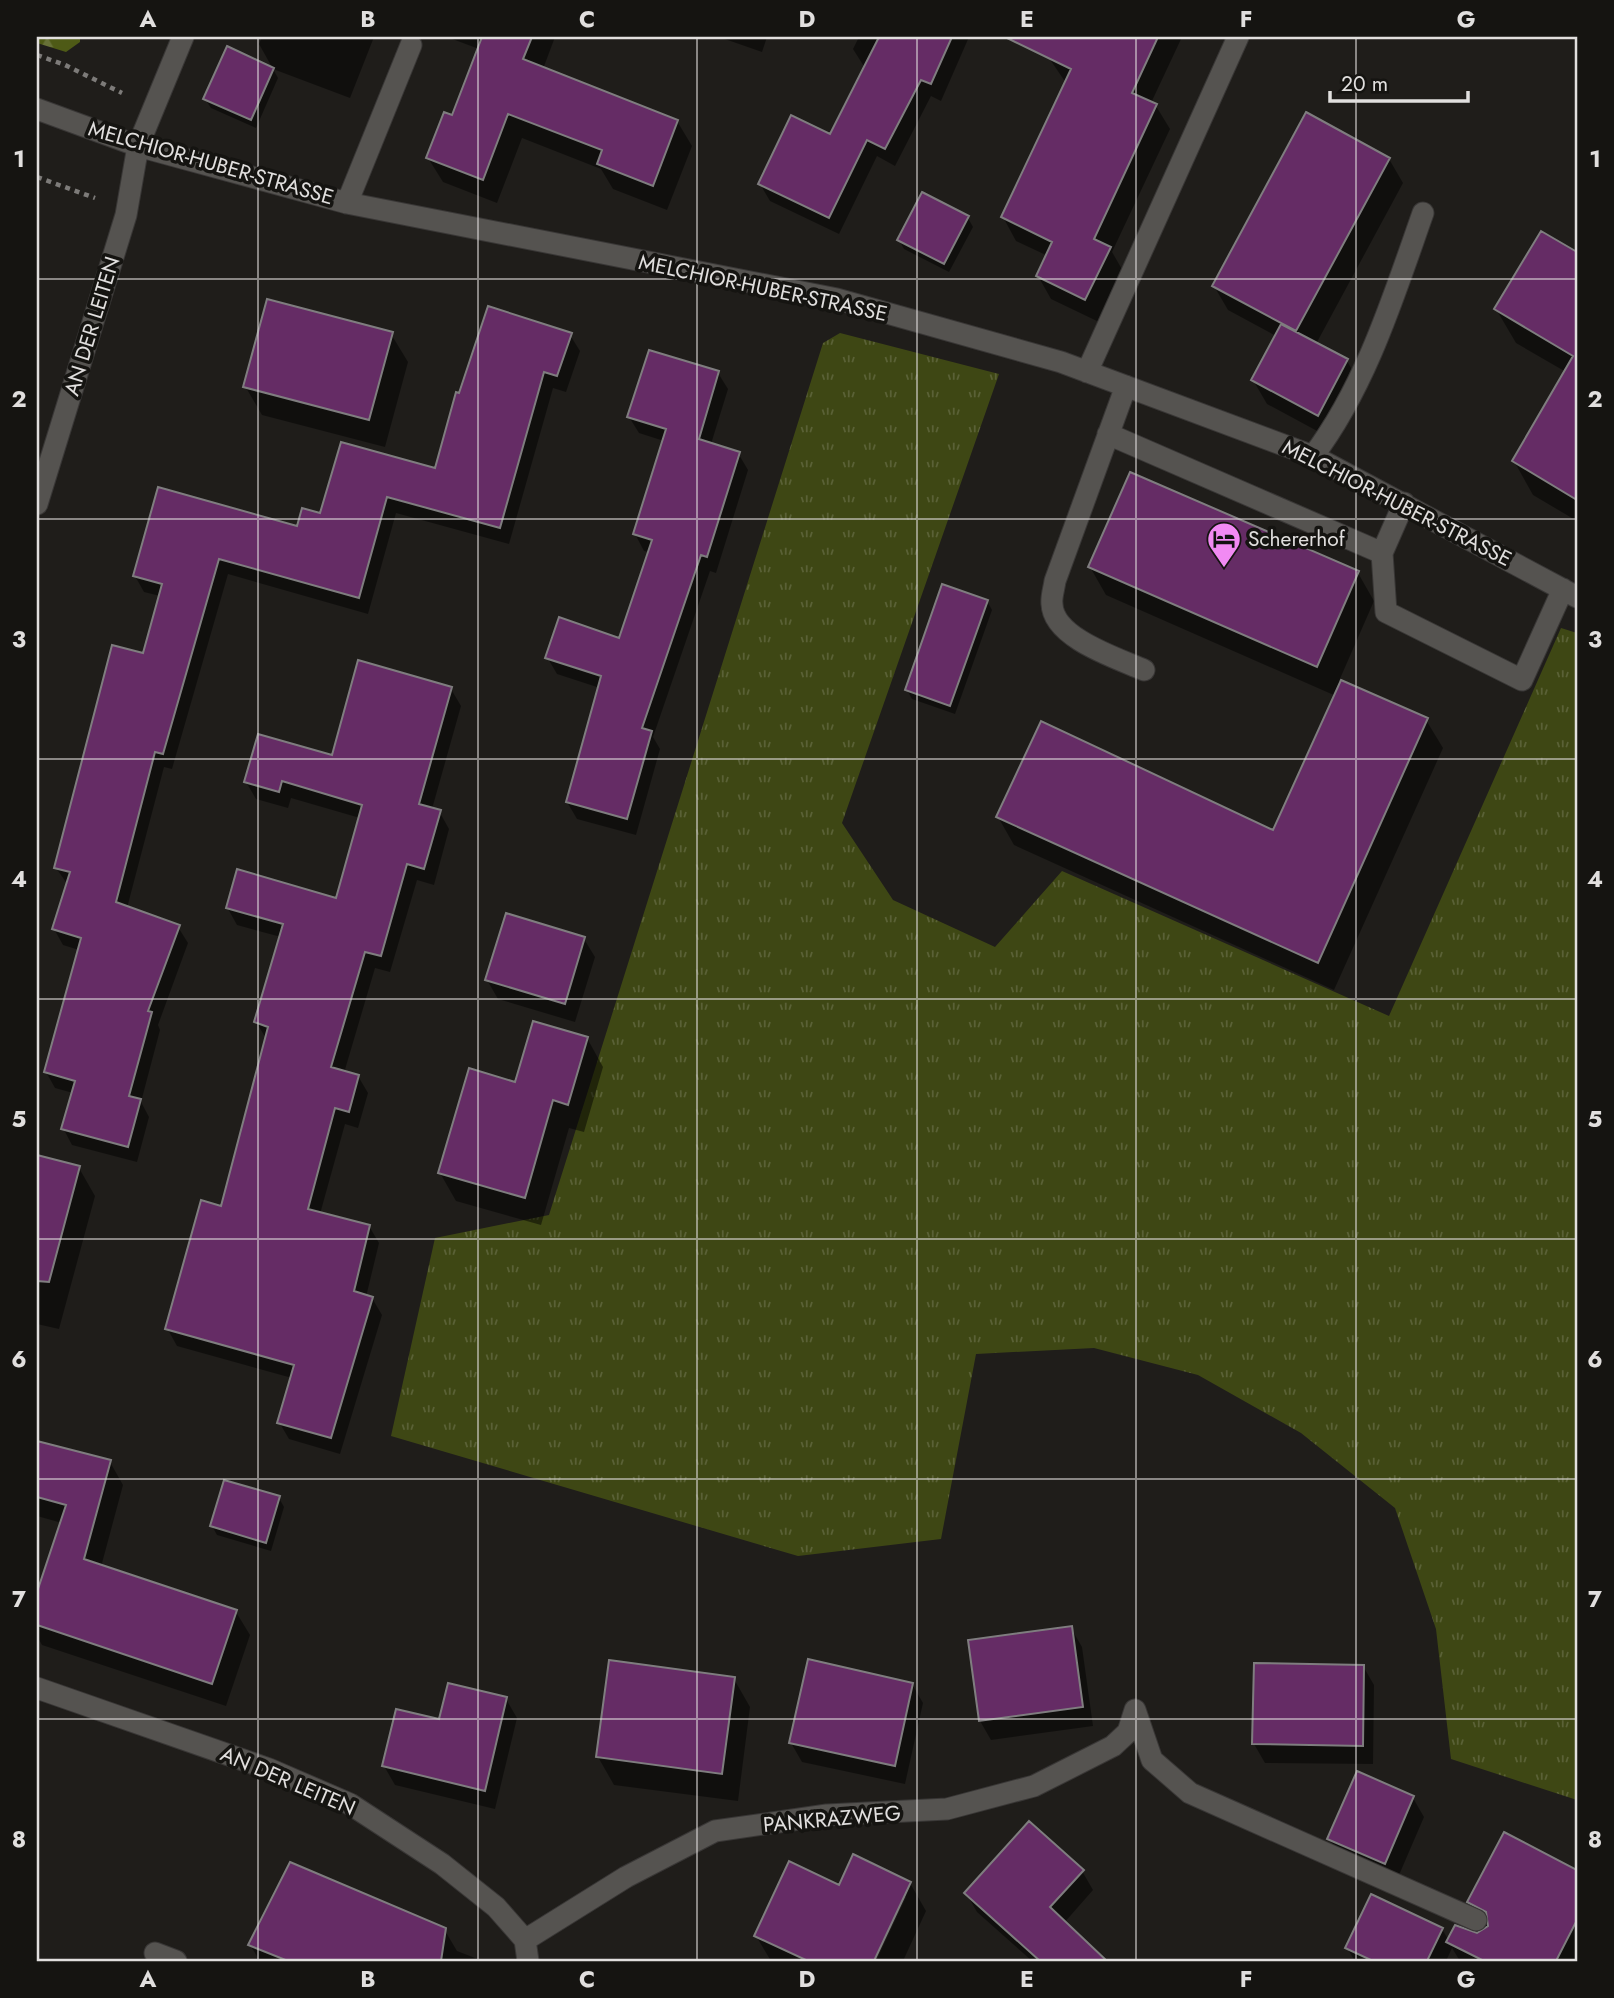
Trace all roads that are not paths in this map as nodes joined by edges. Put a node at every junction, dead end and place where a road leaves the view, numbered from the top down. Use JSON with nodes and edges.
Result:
{"nodes":[{"id":1,"x":183,"y":37,"type":"edge"},
{"id":2,"x":1238,"y":37,"type":"edge"},
{"id":3,"x":411,"y":45,"type":"dead end"},
{"id":4,"x":37,"y":109,"type":"edge"},
{"id":5,"x":138,"y":146,"type":"junction"},
{"id":6,"x":347,"y":203,"type":"junction"},
{"id":7,"x":1423,"y":213,"type":"dead end"},
{"id":8,"x":1087,"y":372,"type":"junction"},
{"id":9,"x":1126,"y":386,"type":"junction"},
{"id":10,"x":1108,"y":434,"type":"junction"},
{"id":11,"x":1313,"y":456,"type":"junction"},
{"id":12,"x":1404,"y":503,"type":"junction"},
{"id":13,"x":37,"y":505,"type":"edge"},
{"id":14,"x":1382,"y":553,"type":"junction"},
{"id":15,"x":1570,"y":593,"type":"edge"},
{"id":16,"x":1144,"y":670,"type":"dead end"},
{"id":17,"x":37,"y":1688,"type":"edge"},
{"id":18,"x":1476,"y":1920,"type":"dead end"},
{"id":19,"x":525,"y":1940,"type":"junction"},
{"id":20,"x":155,"y":1953,"type":"dead end"},
{"id":21,"x":176,"y":1961,"type":"edge"},
{"id":22,"x":528,"y":1961,"type":"edge"}],
"edges":[{"from":1,"to":5,"type":"street","name":"AN DER LEITEN"},
{"from":2,"to":8,"type":"street"},
{"from":3,"to":6,"type":"street"},
{"from":4,"to":5,"type":"street","name":"MELCHIOR-HUBER-STRASSE"},
{"from":5,"to":6,"type":"street","name":"MELCHIOR-HUBER-STRASSE"},
{"from":5,"to":13,"type":"street","name":"AN DER LEITEN"},
{"from":6,"to":8,"type":"street","name":"MELCHIOR-HUBER-STRASSE"},
{"from":7,"to":11,"type":"street"},
{"from":8,"to":9,"type":"street","name":"MELCHIOR-HUBER-STRASSE"},
{"from":9,"to":10,"type":"street"},
{"from":9,"to":11,"type":"street","name":"MELCHIOR-HUBER-STRASSE"},
{"from":10,"to":14,"type":"street"},
{"from":10,"to":16,"type":"street"},
{"from":11,"to":12,"type":"street","name":"MELCHIOR-HUBER-STRASSE"},
{"from":12,"to":14,"type":"street"},
{"from":12,"to":15,"type":"street","name":"MELCHIOR-HUBER-STRASSE"},
{"from":14,"to":15,"type":"street"},
{"from":17,"to":19,"type":"street","name":"AN DER LEITEN"},
{"from":18,"to":19,"type":"street","name":"PANKRAZWEG"},
{"from":19,"to":22,"type":"street"},
{"from":20,"to":21,"type":"street"}]}
